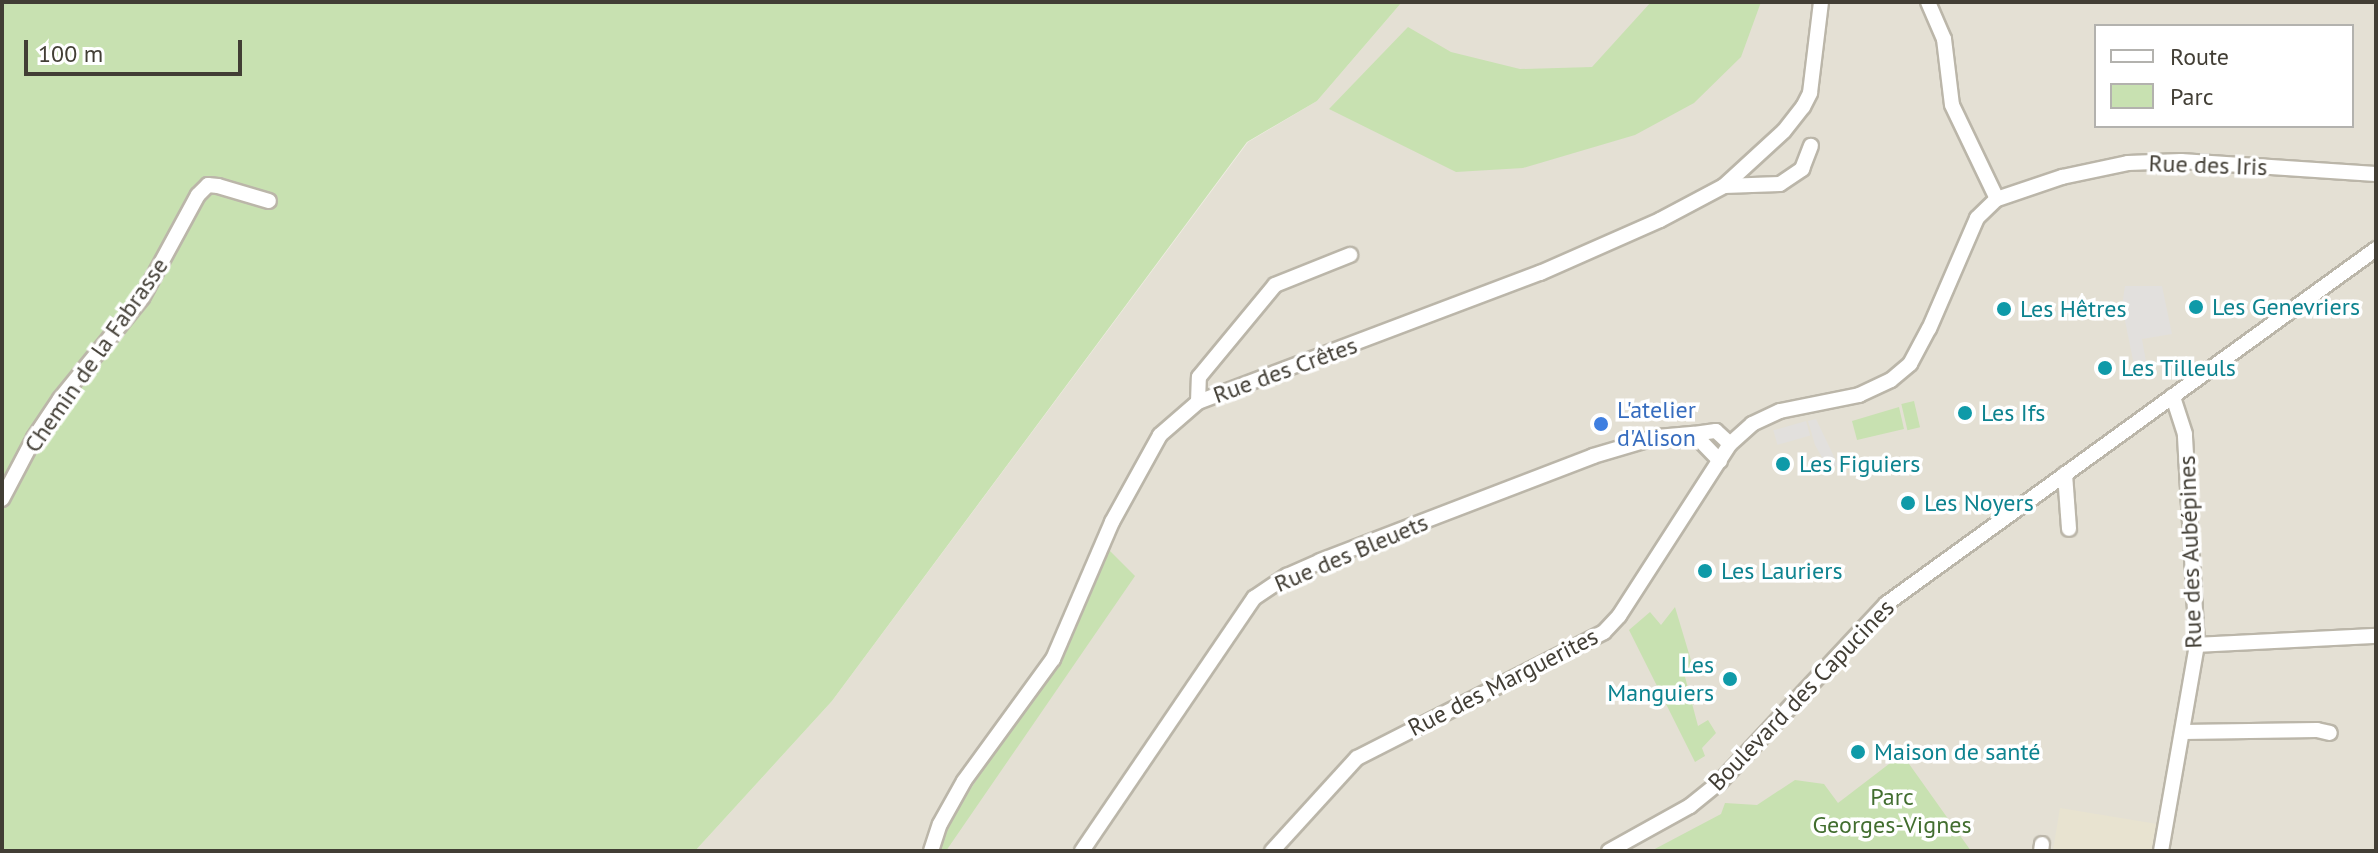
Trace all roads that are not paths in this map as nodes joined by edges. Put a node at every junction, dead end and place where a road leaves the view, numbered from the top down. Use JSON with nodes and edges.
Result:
{"nodes":[{"id":1,"x":1821,"y":2,"type":"edge"},
{"id":2,"x":1928,"y":2,"type":"edge"},
{"id":3,"x":1811,"y":146,"type":"dead end"},
{"id":4,"x":2376,"y":174,"type":"edge"},
{"id":5,"x":1724,"y":186,"type":"junction"},
{"id":6,"x":1997,"y":199,"type":"junction"},
{"id":7,"x":269,"y":201,"type":"dead end"},
{"id":8,"x":2376,"y":249,"type":"edge"},
{"id":9,"x":1350,"y":255,"type":"dead end"},
{"id":10,"x":2173,"y":396,"type":"junction"},
{"id":11,"x":1198,"y":402,"type":"junction"},
{"id":12,"x":1694,"y":434,"type":"junction"},
{"id":13,"x":1730,"y":444,"type":"junction"},
{"id":14,"x":1720,"y":461,"type":"junction"},
{"id":15,"x":2065,"y":474,"type":"junction"},
{"id":16,"x":2,"y":499,"type":"edge"},
{"id":17,"x":2069,"y":529,"type":"dead end"},
{"id":18,"x":2376,"y":636,"type":"edge"},
{"id":19,"x":2197,"y":645,"type":"junction"},
{"id":20,"x":2183,"y":732,"type":"junction"},
{"id":21,"x":2330,"y":733,"type":"dead end"},
{"id":22,"x":931,"y":851,"type":"edge"},
{"id":23,"x":1082,"y":851,"type":"edge"},
{"id":24,"x":1272,"y":851,"type":"edge"},
{"id":25,"x":1609,"y":851,"type":"edge"},
{"id":26,"x":2161,"y":851,"type":"edge"}],
"edges":[{"from":1,"to":5,"type":"street","name":"Rue des Crêtes"},
{"from":2,"to":6,"type":"street"},
{"from":3,"to":5,"type":"street","name":"Rue des Crêtes"},
{"from":4,"to":6,"type":"street","name":"Rue des Iris"},
{"from":5,"to":11,"type":"street","name":"Rue des Crêtes"},
{"from":6,"to":13,"type":"street"},
{"from":7,"to":16,"type":"street","name":"Chemin de la Fabrasse"},
{"from":8,"to":10,"type":"street","name":"Boulevard des Capucines"},
{"from":9,"to":11,"type":"street"},
{"from":10,"to":15,"type":"street","name":"Boulevard des Capucines"},
{"from":10,"to":19,"type":"street","name":"Rue des Aubépines"},
{"from":11,"to":22,"type":"street","name":"Rue des Crêtes"},
{"from":12,"to":13,"type":"street","name":"Rue des Bleuets"},
{"from":12,"to":14,"type":"street"},
{"from":12,"to":23,"type":"street","name":"Rue des Bleuets"},
{"from":13,"to":14,"type":"street","name":"Rue des Marguerites"},
{"from":14,"to":24,"type":"street","name":"Rue des Marguerites"},
{"from":15,"to":17,"type":"street"},
{"from":15,"to":25,"type":"street","name":"Boulevard des Capucines"},
{"from":18,"to":19,"type":"street"},
{"from":19,"to":20,"type":"street","name":"Rue des Aubépines"},
{"from":20,"to":21,"type":"street"},
{"from":20,"to":26,"type":"street","name":"Rue des Aubépines"}]}
